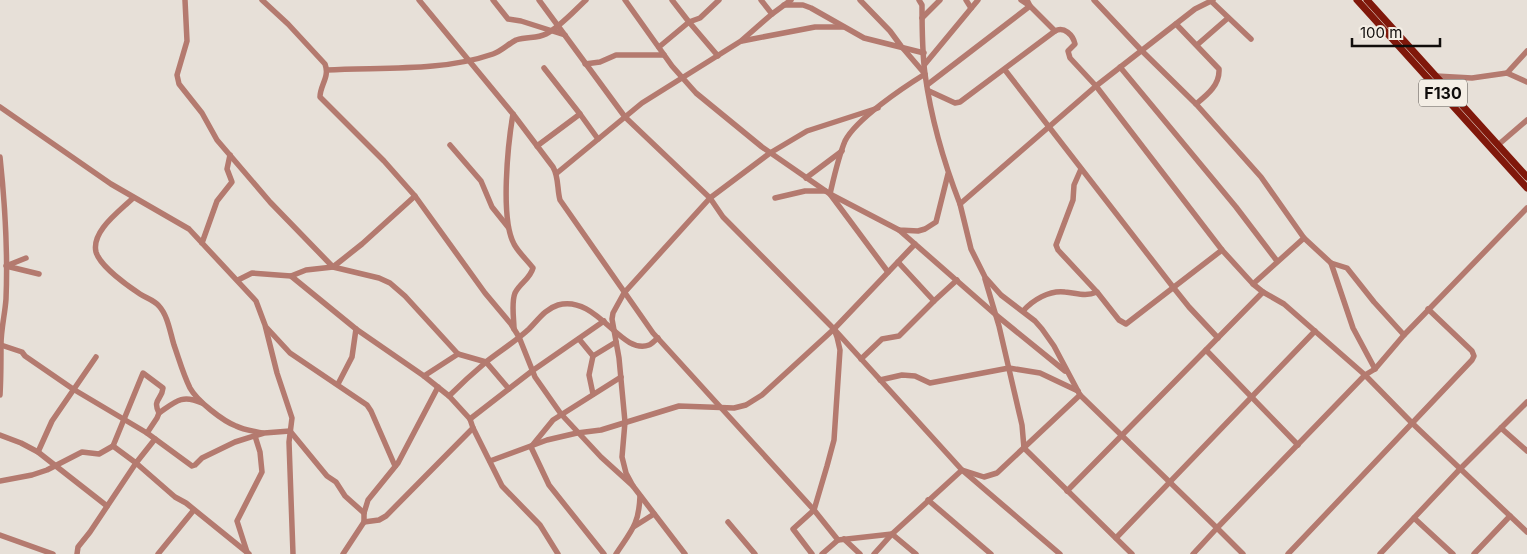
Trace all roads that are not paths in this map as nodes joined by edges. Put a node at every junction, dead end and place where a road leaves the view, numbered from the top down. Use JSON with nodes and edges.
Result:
{"nodes":[{"id":1,"x":185,"y":0,"type":"edge"},
{"id":2,"x":262,"y":0,"type":"edge"},
{"id":3,"x":419,"y":0,"type":"edge"},
{"id":4,"x":493,"y":0,"type":"edge"},
{"id":5,"x":539,"y":0,"type":"edge"},
{"id":6,"x":586,"y":0,"type":"edge"},
{"id":7,"x":625,"y":0,"type":"edge"},
{"id":8,"x":672,"y":0,"type":"edge"},
{"id":9,"x":719,"y":0,"type":"edge"},
{"id":10,"x":761,"y":0,"type":"edge"},
{"id":11,"x":792,"y":0,"type":"edge"},
{"id":12,"x":860,"y":0,"type":"edge"},
{"id":13,"x":919,"y":0,"type":"edge"},
{"id":14,"x":940,"y":0,"type":"edge"},
{"id":15,"x":966,"y":0,"type":"edge"},
{"id":16,"x":978,"y":0,"type":"edge"},
{"id":17,"x":1021,"y":0,"type":"edge"},
{"id":18,"x":1027,"y":0,"type":"edge"},
{"id":19,"x":1094,"y":0,"type":"edge"},
{"id":20,"x":1357,"y":0,"type":"edge"},
{"id":21,"x":1367,"y":0,"type":"edge"},
{"id":22,"x":1212,"y":1,"type":"edge"},
{"id":23,"x":784,"y":5,"type":"junction"},
{"id":24,"x":1030,"y":6,"type":"junction"},
{"id":25,"x":971,"y":8,"type":"junction"},
{"id":26,"x":772,"y":14,"type":"junction"},
{"id":27,"x":922,"y":18,"type":"junction"},
{"id":28,"x":1228,"y":18,"type":"junction"},
{"id":29,"x":689,"y":22,"type":"junction"},
{"id":30,"x":1176,"y":24,"type":"junction"},
{"id":31,"x":558,"y":25,"type":"junction"},
{"id":32,"x":843,"y":27,"type":"junction"},
{"id":33,"x":550,"y":31,"type":"junction"},
{"id":34,"x":1055,"y":31,"type":"junction"},
{"id":35,"x":565,"y":35,"type":"junction"},
{"id":36,"x":1251,"y":39,"type":"dead end"},
{"id":37,"x":741,"y":41,"type":"junction"},
{"id":38,"x":1197,"y":45,"type":"junction"},
{"id":39,"x":901,"y":46,"type":"junction"},
{"id":40,"x":659,"y":47,"type":"junction"},
{"id":41,"x":1141,"y":50,"type":"junction"},
{"id":42,"x":1527,"y":51,"type":"edge"},
{"id":43,"x":924,"y":53,"type":"junction"},
{"id":44,"x":664,"y":55,"type":"junction"},
{"id":45,"x":718,"y":56,"type":"junction"},
{"id":46,"x":469,"y":60,"type":"junction"},
{"id":47,"x":585,"y":64,"type":"junction"},
{"id":48,"x":925,"y":64,"type":"junction"},
{"id":49,"x":1120,"y":67,"type":"junction"},
{"id":50,"x":544,"y":68,"type":"dead end"},
{"id":51,"x":327,"y":70,"type":"junction"},
{"id":52,"x":1005,"y":70,"type":"junction"},
{"id":53,"x":1507,"y":73,"type":"junction"},
{"id":54,"x":925,"y":74,"type":"junction"},
{"id":55,"x":1436,"y":76,"type":"junction"},
{"id":56,"x":684,"y":79,"type":"junction"},
{"id":57,"x":1527,"y":82,"type":"edge"},
{"id":58,"x":1096,"y":86,"type":"junction"},
{"id":59,"x":928,"y":88,"type":"junction"},
{"id":60,"x":1196,"y":104,"type":"junction"},
{"id":61,"x":0,"y":107,"type":"edge"},
{"id":62,"x":878,"y":108,"type":"junction"},
{"id":63,"x":513,"y":114,"type":"junction"},
{"id":64,"x":580,"y":114,"type":"junction"},
{"id":65,"x":625,"y":117,"type":"junction"},
{"id":66,"x":1527,"y":120,"type":"edge"},
{"id":67,"x":1049,"y":126,"type":"junction"},
{"id":68,"x":598,"y":139,"type":"junction"},
{"id":69,"x":450,"y":145,"type":"dead end"},
{"id":70,"x":1498,"y":145,"type":"junction"},
{"id":71,"x":537,"y":146,"type":"junction"},
{"id":72,"x":842,"y":151,"type":"junction"},
{"id":73,"x":770,"y":153,"type":"junction"},
{"id":74,"x":230,"y":154,"type":"junction"},
{"id":75,"x":0,"y":156,"type":"edge"},
{"id":76,"x":1082,"y":169,"type":"junction"},
{"id":77,"x":557,"y":173,"type":"junction"},
{"id":78,"x":948,"y":174,"type":"junction"},
{"id":79,"x":1527,"y":177,"type":"edge"},
{"id":80,"x":806,"y":178,"type":"junction"},
{"id":81,"x":1527,"y":188,"type":"edge"},
{"id":82,"x":827,"y":192,"type":"junction"},
{"id":83,"x":414,"y":196,"type":"junction"},
{"id":84,"x":133,"y":198,"type":"junction"},
{"id":85,"x":710,"y":198,"type":"junction"},
{"id":86,"x":775,"y":198,"type":"dead end"},
{"id":87,"x":960,"y":204,"type":"junction"},
{"id":88,"x":1527,"y":208,"type":"edge"},
{"id":89,"x":508,"y":227,"type":"junction"},
{"id":90,"x":899,"y":230,"type":"junction"},
{"id":91,"x":1304,"y":238,"type":"junction"},
{"id":92,"x":202,"y":243,"type":"junction"},
{"id":93,"x":915,"y":244,"type":"junction"},
{"id":94,"x":1222,"y":250,"type":"junction"},
{"id":95,"x":26,"y":258,"type":"dead end"},
{"id":96,"x":1277,"y":261,"type":"junction"},
{"id":97,"x":898,"y":262,"type":"junction"},
{"id":98,"x":1331,"y":263,"type":"junction"},
{"id":99,"x":6,"y":266,"type":"junction"},
{"id":100,"x":334,"y":267,"type":"junction"},
{"id":101,"x":888,"y":272,"type":"junction"},
{"id":102,"x":39,"y":274,"type":"dead end"},
{"id":103,"x":291,"y":276,"type":"junction"},
{"id":104,"x":985,"y":277,"type":"junction"},
{"id":105,"x":238,"y":280,"type":"junction"},
{"id":106,"x":957,"y":280,"type":"junction"},
{"id":107,"x":1253,"y":284,"type":"junction"},
{"id":108,"x":1173,"y":287,"type":"junction"},
{"id":109,"x":1097,"y":292,"type":"junction"},
{"id":110,"x":1263,"y":292,"type":"junction"},
{"id":111,"x":624,"y":293,"type":"junction"},
{"id":112,"x":934,"y":301,"type":"junction"},
{"id":113,"x":1428,"y":310,"type":"junction"},
{"id":114,"x":1023,"y":312,"type":"junction"},
{"id":115,"x":996,"y":315,"type":"junction"},
{"id":116,"x":604,"y":321,"type":"junction"},
{"id":117,"x":265,"y":325,"type":"junction"},
{"id":118,"x":356,"y":329,"type":"junction"},
{"id":119,"x":514,"y":329,"type":"junction"},
{"id":120,"x":834,"y":329,"type":"junction"},
{"id":121,"x":613,"y":330,"type":"junction"},
{"id":122,"x":1315,"y":331,"type":"junction"},
{"id":123,"x":1404,"y":334,"type":"junction"},
{"id":124,"x":519,"y":337,"type":"junction"},
{"id":125,"x":658,"y":338,"type":"junction"},
{"id":126,"x":1218,"y":338,"type":"junction"},
{"id":127,"x":579,"y":339,"type":"junction"},
{"id":128,"x":616,"y":342,"type":"junction"},
{"id":129,"x":1,"y":345,"type":"junction"},
{"id":130,"x":1206,"y":350,"type":"junction"},
{"id":131,"x":458,"y":354,"type":"junction"},
{"id":132,"x":593,"y":356,"type":"junction"},
{"id":133,"x":96,"y":357,"type":"dead end"},
{"id":134,"x":861,"y":359,"type":"junction"},
{"id":135,"x":486,"y":362,"type":"junction"},
{"id":136,"x":1009,"y":368,"type":"junction"},
{"id":137,"x":1375,"y":369,"type":"junction"},
{"id":138,"x":532,"y":371,"type":"junction"},
{"id":139,"x":1069,"y":375,"type":"junction"},
{"id":140,"x":1365,"y":375,"type":"junction"},
{"id":141,"x":424,"y":376,"type":"junction"},
{"id":142,"x":621,"y":377,"type":"junction"},
{"id":143,"x":880,"y":380,"type":"junction"},
{"id":144,"x":338,"y":384,"type":"junction"},
{"id":145,"x":438,"y":387,"type":"junction"},
{"id":146,"x":74,"y":389,"type":"junction"},
{"id":147,"x":509,"y":389,"type":"junction"},
{"id":148,"x":1079,"y":393,"type":"junction"},
{"id":149,"x":0,"y":394,"type":"edge"},
{"id":150,"x":593,"y":394,"type":"junction"},
{"id":151,"x":449,"y":396,"type":"junction"},
{"id":152,"x":1252,"y":397,"type":"junction"},
{"id":153,"x":1527,"y":402,"type":"edge"},
{"id":154,"x":207,"y":405,"type":"junction"},
{"id":155,"x":721,"y":407,"type":"junction"},
{"id":156,"x":159,"y":413,"type":"junction"},
{"id":157,"x":561,"y":414,"type":"junction"},
{"id":158,"x":470,"y":419,"type":"junction"},
{"id":159,"x":124,"y":421,"type":"junction"},
{"id":160,"x":625,"y":422,"type":"junction"},
{"id":161,"x":1412,"y":424,"type":"junction"},
{"id":162,"x":472,"y":428,"type":"junction"},
{"id":163,"x":1501,"y":428,"type":"junction"},
{"id":164,"x":290,"y":431,"type":"junction"},
{"id":165,"x":577,"y":432,"type":"junction"},
{"id":166,"x":147,"y":433,"type":"junction"},
{"id":167,"x":264,"y":433,"type":"junction"},
{"id":168,"x":276,"y":433,"type":"junction"},
{"id":169,"x":0,"y":436,"type":"edge"},
{"id":170,"x":255,"y":436,"type":"junction"},
{"id":171,"x":1122,"y":436,"type":"junction"},
{"id":172,"x":155,"y":439,"type":"junction"},
{"id":173,"x":289,"y":442,"type":"junction"},
{"id":174,"x":1298,"y":445,"type":"junction"},
{"id":175,"x":113,"y":446,"type":"junction"},
{"id":176,"x":531,"y":447,"type":"junction"},
{"id":177,"x":1024,"y":448,"type":"junction"},
{"id":178,"x":1527,"y":451,"type":"edge"},
{"id":179,"x":38,"y":452,"type":"junction"},
{"id":180,"x":490,"y":461,"type":"junction"},
{"id":181,"x":136,"y":463,"type":"junction"},
{"id":182,"x":55,"y":465,"type":"junction"},
{"id":183,"x":395,"y":466,"type":"junction"},
{"id":184,"x":1460,"y":469,"type":"junction"},
{"id":185,"x":962,"y":470,"type":"junction"},
{"id":186,"x":0,"y":480,"type":"edge"},
{"id":187,"x":1170,"y":482,"type":"junction"},
{"id":188,"x":633,"y":486,"type":"junction"},
{"id":189,"x":1068,"y":491,"type":"junction"},
{"id":190,"x":640,"y":496,"type":"junction"},
{"id":191,"x":928,"y":500,"type":"junction"},
{"id":192,"x":107,"y":506,"type":"junction"},
{"id":193,"x":814,"y":510,"type":"junction"},
{"id":194,"x":193,"y":511,"type":"junction"},
{"id":195,"x":364,"y":513,"type":"junction"},
{"id":196,"x":654,"y":514,"type":"junction"},
{"id":197,"x":1510,"y":516,"type":"junction"},
{"id":198,"x":1414,"y":518,"type":"junction"},
{"id":199,"x":364,"y":522,"type":"junction"},
{"id":200,"x":728,"y":522,"type":"dead end"},
{"id":201,"x":635,"y":526,"type":"junction"},
{"id":202,"x":1218,"y":528,"type":"junction"},
{"id":203,"x":1527,"y":532,"type":"edge"},
{"id":204,"x":892,"y":534,"type":"junction"},
{"id":205,"x":0,"y":535,"type":"edge"},
{"id":206,"x":1116,"y":538,"type":"junction"},
{"id":207,"x":841,"y":540,"type":"junction"},
{"id":208,"x":52,"y":554,"type":"edge"},
{"id":209,"x":77,"y":554,"type":"edge"},
{"id":210,"x":158,"y":554,"type":"edge"},
{"id":211,"x":248,"y":554,"type":"edge"},
{"id":212,"x":293,"y":554,"type":"edge"},
{"id":213,"x":343,"y":554,"type":"edge"},
{"id":214,"x":558,"y":554,"type":"edge"},
{"id":215,"x":604,"y":554,"type":"edge"},
{"id":216,"x":616,"y":554,"type":"edge"},
{"id":217,"x":685,"y":554,"type":"edge"},
{"id":218,"x":755,"y":554,"type":"edge"},
{"id":219,"x":812,"y":554,"type":"edge"},
{"id":220,"x":822,"y":554,"type":"edge"},
{"id":221,"x":860,"y":554,"type":"edge"},
{"id":222,"x":874,"y":554,"type":"edge"},
{"id":223,"x":916,"y":554,"type":"edge"},
{"id":224,"x":991,"y":554,"type":"edge"},
{"id":225,"x":1060,"y":554,"type":"edge"},
{"id":226,"x":1132,"y":554,"type":"edge"},
{"id":227,"x":1193,"y":554,"type":"edge"},
{"id":228,"x":1243,"y":554,"type":"edge"},
{"id":229,"x":1288,"y":554,"type":"edge"},
{"id":230,"x":1380,"y":554,"type":"edge"},
{"id":231,"x":1453,"y":554,"type":"edge"},
{"id":232,"x":1474,"y":554,"type":"edge"}],
"edges":[{"from":1,"to":74,"type":"street"},
{"from":2,"to":51,"type":"street"},
{"from":3,"to":46,"type":"street"},
{"from":4,"to":33,"type":"street"},
{"from":5,"to":31,"type":"street"},
{"from":6,"to":31,"type":"street"},
{"from":7,"to":40,"type":"street"},
{"from":8,"to":29,"type":"street"},
{"from":9,"to":29,"type":"street"},
{"from":10,"to":26,"type":"street"},
{"from":11,"to":23,"type":"street"},
{"from":12,"to":39,"type":"street"},
{"from":13,"to":27,"type":"street"},
{"from":14,"to":27,"type":"street"},
{"from":15,"to":25,"type":"street"},
{"from":16,"to":25,"type":"street"},
{"from":17,"to":24,"type":"street"},
{"from":18,"to":24,"type":"street"},
{"from":19,"to":41,"type":"street"},
{"from":20,"to":81,"type":"main road","number":"F130"},
{"from":21,"to":55,"type":"main road","number":"F130"},
{"from":22,"to":28,"type":"street"},
{"from":22,"to":30,"type":"street"},
{"from":23,"to":26,"type":"street"},
{"from":23,"to":32,"type":"street"},
{"from":24,"to":34,"type":"street"},
{"from":24,"to":59,"type":"street"},
{"from":25,"to":48,"type":"street"},
{"from":26,"to":37,"type":"street"},
{"from":27,"to":43,"type":"street"},
{"from":28,"to":36,"type":"street"},
{"from":28,"to":38,"type":"street"},
{"from":29,"to":40,"type":"street"},
{"from":29,"to":45,"type":"street"},
{"from":30,"to":38,"type":"street"},
{"from":30,"to":41,"type":"street"},
{"from":31,"to":33,"type":"street"},
{"from":31,"to":35,"type":"street"},
{"from":32,"to":37,"type":"street"},
{"from":32,"to":39,"type":"street"},
{"from":33,"to":35,"type":"street"},
{"from":33,"to":46,"type":"street"},
{"from":34,"to":52,"type":"street"},
{"from":34,"to":58,"type":"street"},
{"from":35,"to":47,"type":"street"},
{"from":37,"to":45,"type":"street"},
{"from":38,"to":60,"type":"street"},
{"from":39,"to":43,"type":"street"},
{"from":39,"to":54,"type":"street"},
{"from":40,"to":44,"type":"street"},
{"from":41,"to":49,"type":"street"},
{"from":41,"to":60,"type":"street"},
{"from":42,"to":53,"type":"street"},
{"from":43,"to":48,"type":"street"},
{"from":44,"to":47,"type":"street"},
{"from":44,"to":56,"type":"street"},
{"from":45,"to":56,"type":"street"},
{"from":46,"to":51,"type":"street"},
{"from":46,"to":63,"type":"street"},
{"from":47,"to":65,"type":"street"},
{"from":48,"to":54,"type":"street"},
{"from":49,"to":58,"type":"street"},
{"from":49,"to":96,"type":"street"},
{"from":50,"to":64,"type":"street"},
{"from":51,"to":83,"type":"street"},
{"from":52,"to":59,"type":"street"},
{"from":52,"to":67,"type":"street"},
{"from":53,"to":55,"type":"street"},
{"from":53,"to":57,"type":"street"},
{"from":54,"to":59,"type":"street"},
{"from":54,"to":62,"type":"street"},
{"from":55,"to":70,"type":"main road","number":"F130"},
{"from":56,"to":65,"type":"street"},
{"from":56,"to":73,"type":"street"},
{"from":58,"to":67,"type":"street"},
{"from":58,"to":94,"type":"street"},
{"from":59,"to":78,"type":"street"},
{"from":60,"to":91,"type":"street"},
{"from":61,"to":84,"type":"street"},
{"from":62,"to":72,"type":"street"},
{"from":62,"to":73,"type":"street"},
{"from":63,"to":71,"type":"street"},
{"from":63,"to":89,"type":"street"},
{"from":64,"to":68,"type":"street"},
{"from":64,"to":71,"type":"street"},
{"from":65,"to":68,"type":"street"},
{"from":65,"to":85,"type":"street"},
{"from":66,"to":70,"type":"street"},
{"from":67,"to":76,"type":"street"},
{"from":67,"to":87,"type":"street"},
{"from":68,"to":77,"type":"street"},
{"from":69,"to":89,"type":"street"},
{"from":70,"to":79,"type":"main road","number":"F130"},
{"from":71,"to":77,"type":"street"},
{"from":72,"to":80,"type":"street"},
{"from":72,"to":82,"type":"street"},
{"from":73,"to":80,"type":"street"},
{"from":73,"to":85,"type":"street"},
{"from":74,"to":92,"type":"street"},
{"from":74,"to":100,"type":"street"},
{"from":75,"to":99,"type":"street"},
{"from":76,"to":108,"type":"street"},
{"from":76,"to":109,"type":"street"},
{"from":77,"to":111,"type":"street"},
{"from":78,"to":87,"type":"street"},
{"from":78,"to":90,"type":"street"},
{"from":80,"to":82,"type":"street"},
{"from":82,"to":86,"type":"street"},
{"from":82,"to":90,"type":"street"},
{"from":82,"to":101,"type":"street"},
{"from":83,"to":100,"type":"street"},
{"from":83,"to":119,"type":"street"},
{"from":84,"to":92,"type":"street"},
{"from":84,"to":154,"type":"street"},
{"from":85,"to":111,"type":"street"},
{"from":85,"to":120,"type":"street"},
{"from":87,"to":104,"type":"street"},
{"from":88,"to":113,"type":"street"},
{"from":89,"to":119,"type":"street"},
{"from":90,"to":93,"type":"street"},
{"from":91,"to":96,"type":"street"},
{"from":91,"to":98,"type":"street"},
{"from":92,"to":105,"type":"street"},
{"from":93,"to":97,"type":"street"},
{"from":93,"to":106,"type":"street"},
{"from":94,"to":107,"type":"street"},
{"from":94,"to":108,"type":"street"},
{"from":95,"to":99,"type":"street"},
{"from":96,"to":107,"type":"street"},
{"from":97,"to":101,"type":"street"},
{"from":97,"to":112,"type":"street"},
{"from":98,"to":123,"type":"street"},
{"from":98,"to":137,"type":"street"},
{"from":99,"to":102,"type":"street"},
{"from":99,"to":129,"type":"street"},
{"from":100,"to":103,"type":"street"},
{"from":100,"to":131,"type":"street"},
{"from":101,"to":120,"type":"street"},
{"from":103,"to":105,"type":"street"},
{"from":103,"to":118,"type":"street"},
{"from":104,"to":114,"type":"street"},
{"from":104,"to":115,"type":"street"},
{"from":105,"to":117,"type":"street"},
{"from":106,"to":112,"type":"street"},
{"from":106,"to":115,"type":"street"},
{"from":107,"to":110,"type":"street"},
{"from":108,"to":109,"type":"street"},
{"from":108,"to":126,"type":"street"},
{"from":109,"to":114,"type":"street"},
{"from":110,"to":122,"type":"street"},
{"from":110,"to":126,"type":"street"},
{"from":111,"to":121,"type":"street"},
{"from":111,"to":125,"type":"street"},
{"from":112,"to":134,"type":"street"},
{"from":113,"to":123,"type":"street"},
{"from":113,"to":161,"type":"street"},
{"from":114,"to":139,"type":"street"},
{"from":115,"to":136,"type":"street"},
{"from":115,"to":139,"type":"street"},
{"from":116,"to":121,"type":"street"},
{"from":116,"to":124,"type":"street"},
{"from":116,"to":127,"type":"street"},
{"from":117,"to":144,"type":"street"},
{"from":117,"to":164,"type":"street"},
{"from":118,"to":141,"type":"street"},
{"from":118,"to":144,"type":"street"},
{"from":119,"to":124,"type":"street"},
{"from":120,"to":134,"type":"street"},
{"from":120,"to":155,"type":"street"},
{"from":120,"to":193,"type":"street"},
{"from":121,"to":125,"type":"street"},
{"from":121,"to":128,"type":"street"},
{"from":122,"to":140,"type":"street"},
{"from":122,"to":152,"type":"street"},
{"from":123,"to":137,"type":"street"},
{"from":124,"to":135,"type":"street"},
{"from":124,"to":138,"type":"street"},
{"from":125,"to":155,"type":"street"},
{"from":126,"to":130,"type":"street"},
{"from":127,"to":132,"type":"street"},
{"from":127,"to":138,"type":"street"},
{"from":128,"to":132,"type":"street"},
{"from":128,"to":142,"type":"street"},
{"from":129,"to":146,"type":"street"},
{"from":129,"to":149,"type":"street"},
{"from":130,"to":152,"type":"street"},
{"from":130,"to":171,"type":"street"},
{"from":131,"to":135,"type":"street"},
{"from":131,"to":141,"type":"street"},
{"from":132,"to":150,"type":"street"},
{"from":133,"to":146,"type":"street"},
{"from":134,"to":143,"type":"street"},
{"from":135,"to":147,"type":"street"},
{"from":135,"to":151,"type":"street"},
{"from":136,"to":143,"type":"street"},
{"from":136,"to":148,"type":"street"},
{"from":136,"to":177,"type":"street"},
{"from":137,"to":140,"type":"street"},
{"from":138,"to":147,"type":"street"},
{"from":138,"to":157,"type":"street"},
{"from":139,"to":148,"type":"street"},
{"from":140,"to":161,"type":"street"},
{"from":140,"to":174,"type":"street"},
{"from":141,"to":145,"type":"street"},
{"from":142,"to":150,"type":"street"},
{"from":142,"to":160,"type":"street"},
{"from":143,"to":185,"type":"street"},
{"from":144,"to":183,"type":"street"},
{"from":145,"to":151,"type":"street"},
{"from":145,"to":183,"type":"street"},
{"from":146,"to":159,"type":"street"},
{"from":146,"to":179,"type":"street"},
{"from":147,"to":158,"type":"street"},
{"from":148,"to":171,"type":"street"},
{"from":148,"to":177,"type":"street"},
{"from":150,"to":157,"type":"street"},
{"from":151,"to":158,"type":"street"},
{"from":152,"to":174,"type":"street"},
{"from":152,"to":187,"type":"street"},
{"from":153,"to":163,"type":"street"},
{"from":154,"to":156,"type":"street"},
{"from":154,"to":167,"type":"street"},
{"from":155,"to":160,"type":"street"},
{"from":155,"to":193,"type":"street"},
{"from":156,"to":159,"type":"street"},
{"from":156,"to":166,"type":"street"},
{"from":157,"to":165,"type":"street"},
{"from":157,"to":176,"type":"street"},
{"from":158,"to":162,"type":"street"},
{"from":159,"to":166,"type":"street"},
{"from":159,"to":175,"type":"street"},
{"from":160,"to":165,"type":"street"},
{"from":160,"to":188,"type":"street"},
{"from":161,"to":184,"type":"street"},
{"from":161,"to":229,"type":"street"},
{"from":162,"to":180,"type":"street"},
{"from":162,"to":199,"type":"street"},
{"from":163,"to":178,"type":"street"},
{"from":163,"to":184,"type":"street"},
{"from":164,"to":168,"type":"street"},
{"from":164,"to":173,"type":"street"},
{"from":164,"to":195,"type":"street"},
{"from":165,"to":176,"type":"street"},
{"from":165,"to":188,"type":"street"},
{"from":166,"to":172,"type":"street"},
{"from":167,"to":168,"type":"street"},
{"from":167,"to":170,"type":"street"},
{"from":168,"to":173,"type":"street"},
{"from":169,"to":179,"type":"street"},
{"from":170,"to":172,"type":"street"},
{"from":170,"to":211,"type":"street"},
{"from":171,"to":187,"type":"street"},
{"from":171,"to":189,"type":"street"},
{"from":172,"to":181,"type":"street"},
{"from":173,"to":212,"type":"street"},
{"from":174,"to":202,"type":"street"},
{"from":175,"to":181,"type":"street"},
{"from":175,"to":182,"type":"street"},
{"from":176,"to":180,"type":"street"},
{"from":176,"to":215,"type":"street"},
{"from":177,"to":185,"type":"street"},
{"from":177,"to":189,"type":"street"},
{"from":179,"to":182,"type":"street"},
{"from":180,"to":214,"type":"street"},
{"from":181,"to":192,"type":"street"},
{"from":181,"to":194,"type":"street"},
{"from":182,"to":186,"type":"street"},
{"from":182,"to":192,"type":"street"},
{"from":183,"to":195,"type":"street"},
{"from":184,"to":197,"type":"street"},
{"from":184,"to":198,"type":"street"},
{"from":185,"to":191,"type":"street"},
{"from":185,"to":225,"type":"street"},
{"from":187,"to":202,"type":"street"},
{"from":187,"to":206,"type":"street"},
{"from":188,"to":190,"type":"street"},
{"from":189,"to":206,"type":"street"},
{"from":190,"to":196,"type":"street"},
{"from":190,"to":201,"type":"street"},
{"from":191,"to":204,"type":"street"},
{"from":191,"to":224,"type":"street"},
{"from":192,"to":209,"type":"street"},
{"from":193,"to":207,"type":"street"},
{"from":193,"to":219,"type":"street"},
{"from":194,"to":210,"type":"street"},
{"from":194,"to":211,"type":"street"},
{"from":195,"to":199,"type":"street"},
{"from":196,"to":201,"type":"street"},
{"from":196,"to":217,"type":"street"},
{"from":197,"to":203,"type":"street"},
{"from":197,"to":232,"type":"street"},
{"from":198,"to":230,"type":"street"},
{"from":198,"to":231,"type":"street"},
{"from":199,"to":213,"type":"street"},
{"from":200,"to":218,"type":"street"},
{"from":201,"to":216,"type":"street"},
{"from":202,"to":227,"type":"street"},
{"from":202,"to":228,"type":"street"},
{"from":204,"to":207,"type":"street"},
{"from":204,"to":222,"type":"street"},
{"from":204,"to":223,"type":"street"},
{"from":205,"to":208,"type":"street"},
{"from":206,"to":226,"type":"street"},
{"from":207,"to":220,"type":"street"},
{"from":207,"to":221,"type":"street"}]}
